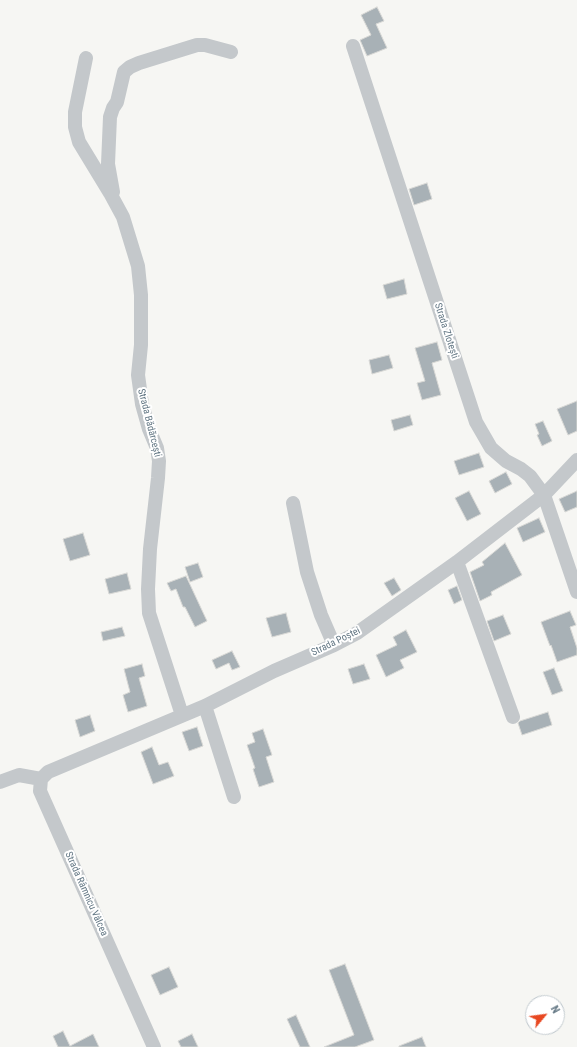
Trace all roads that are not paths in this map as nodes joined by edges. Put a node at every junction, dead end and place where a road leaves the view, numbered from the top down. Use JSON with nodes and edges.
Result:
{"nodes":[{"id":1,"x":353,"y":46,"type":"dead end"},
{"id":2,"x":231,"y":52,"type":"dead end"},
{"id":3,"x":86,"y":58,"type":"dead end"},
{"id":4,"x":114,"y":202,"type":"junction"},
{"id":5,"x":577,"y":460,"type":"edge"},
{"id":6,"x":544,"y":496,"type":"junction"},
{"id":7,"x":293,"y":503,"type":"dead end"},
{"id":8,"x":457,"y":562,"type":"junction"},
{"id":9,"x":577,"y":592,"type":"edge"},
{"id":10,"x":334,"y":644,"type":"junction"},
{"id":11,"x":205,"y":706,"type":"junction"},
{"id":12,"x":182,"y":715,"type":"junction"},
{"id":13,"x":513,"y":717,"type":"dead end"},
{"id":14,"x":41,"y":779,"type":"junction"},
{"id":15,"x":0,"y":782,"type":"edge"},
{"id":16,"x":234,"y":797,"type":"dead end"},
{"id":17,"x":154,"y":1047,"type":"edge"}],
"edges":[{"from":1,"to":6,"type":"street","name":"Strada Zlotești"},
{"from":2,"to":4,"type":"street","name":"Strada Bădărcești"},
{"from":3,"to":4,"type":"street","name":"Strada Bădărcești"},
{"from":4,"to":12,"type":"street","name":"Strada Bădărcești"},
{"from":5,"to":6,"type":"street","name":"Strada Poștei"},
{"from":6,"to":8,"type":"street","name":"Strada Poștei"},
{"from":6,"to":9,"type":"street","name":"Strada Zlotești"},
{"from":7,"to":10,"type":"street"},
{"from":8,"to":10,"type":"street","name":"Strada Poștei"},
{"from":8,"to":13,"type":"street"},
{"from":10,"to":11,"type":"street","name":"Strada Poștei"},
{"from":11,"to":12,"type":"street","name":"Strada Poștei"},
{"from":11,"to":16,"type":"street"},
{"from":12,"to":14,"type":"street","name":"Strada Poștei"},
{"from":14,"to":15,"type":"street"},
{"from":14,"to":17,"type":"street","name":"Strada Râmnicu Vâlcea"}]}
